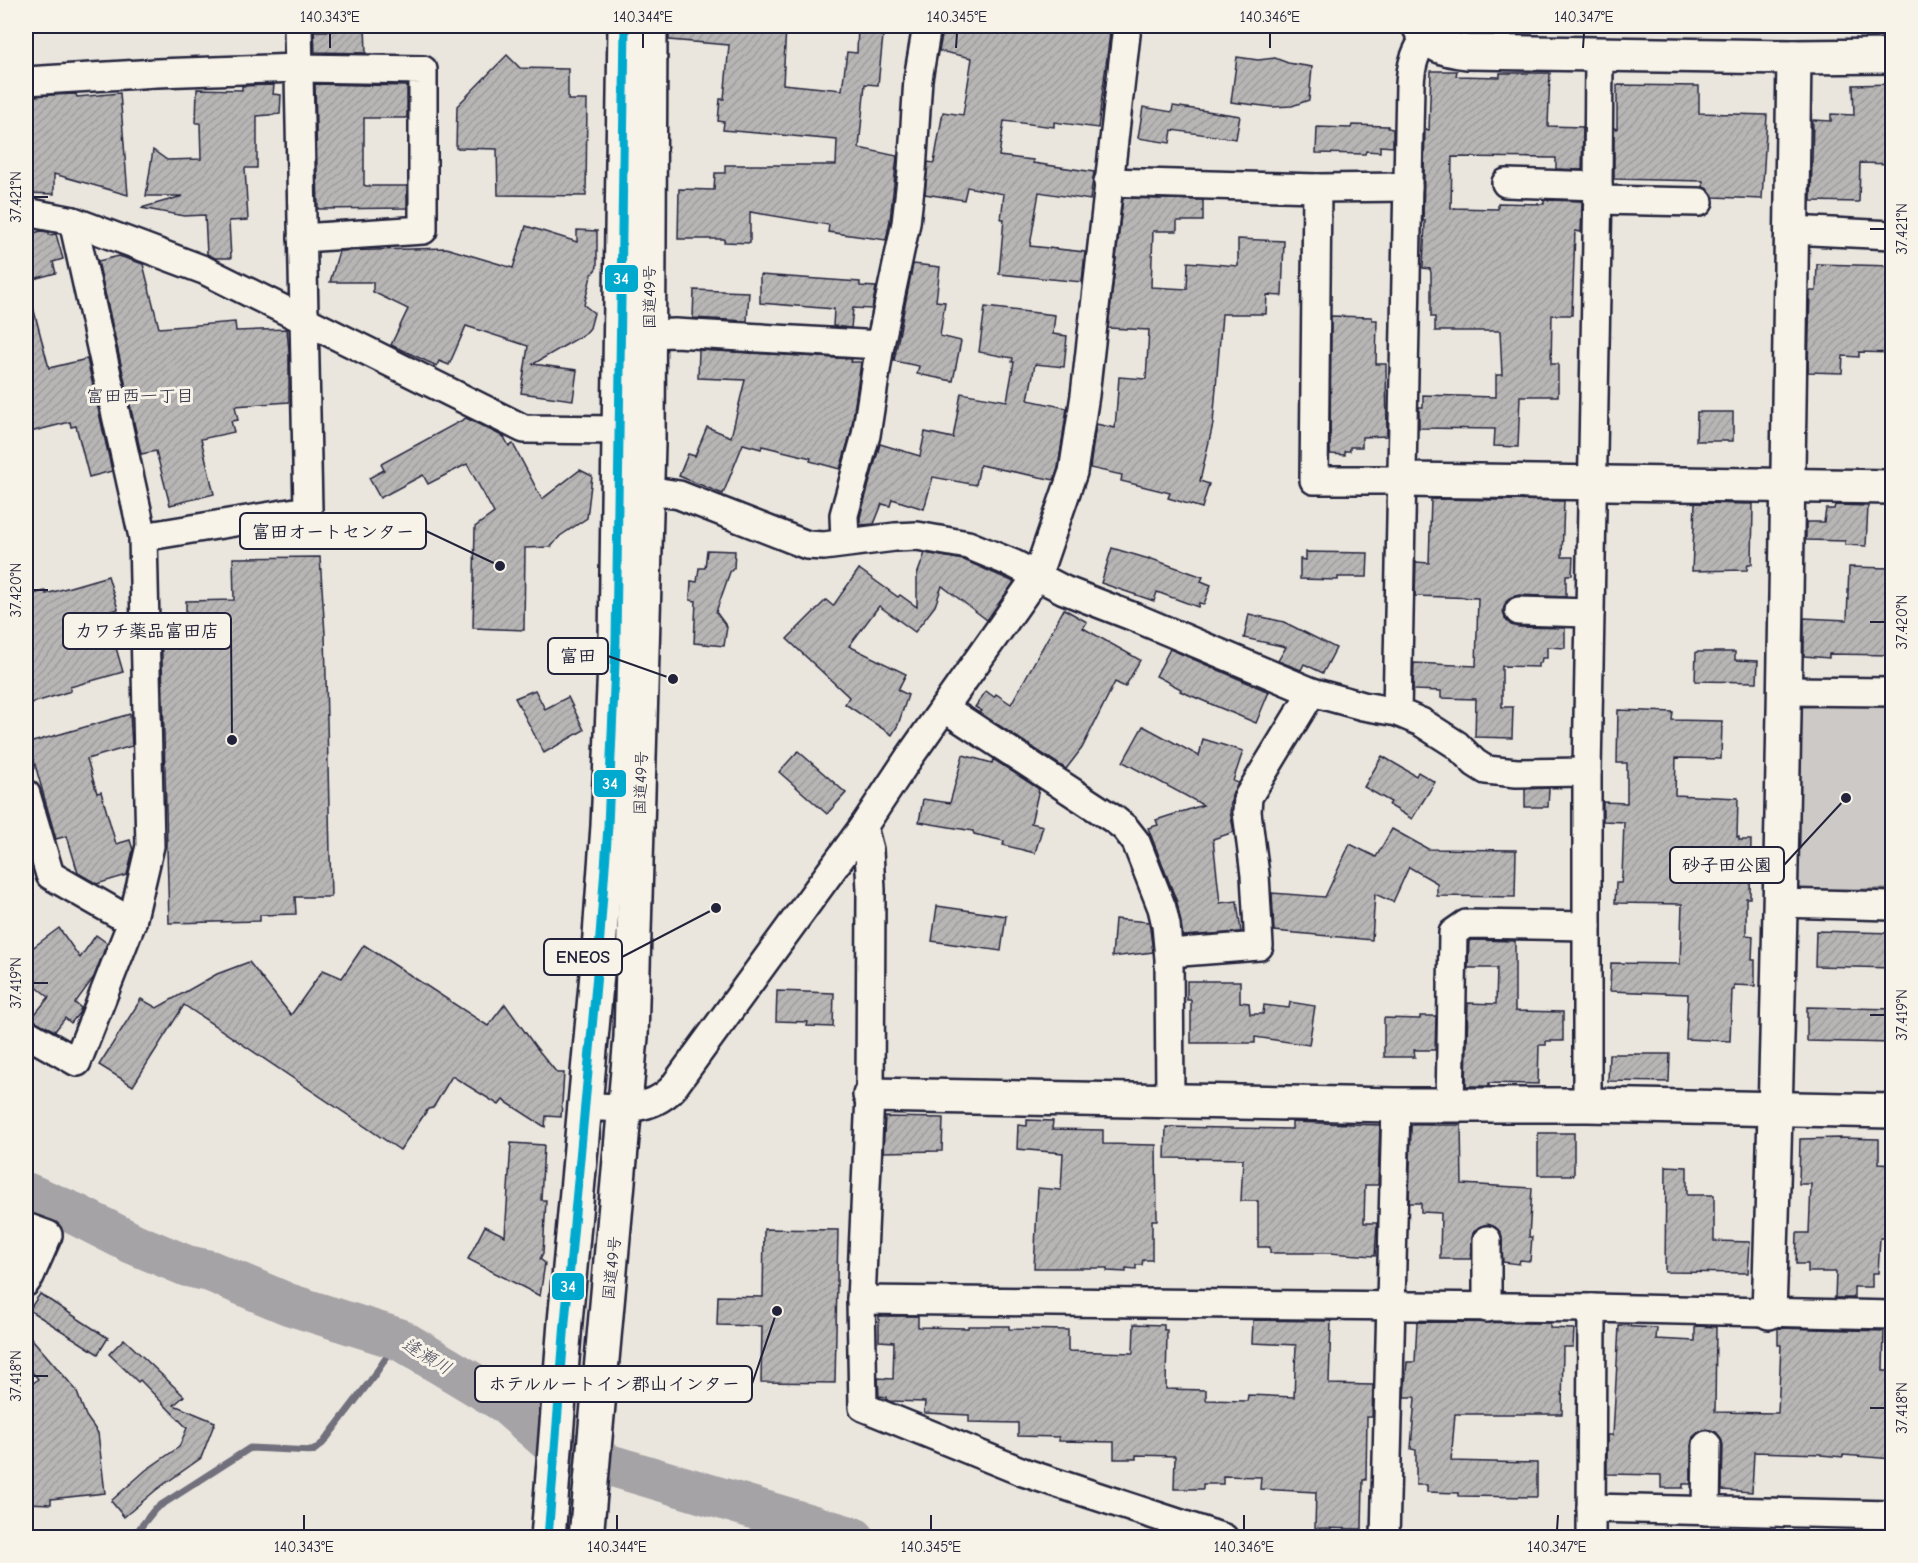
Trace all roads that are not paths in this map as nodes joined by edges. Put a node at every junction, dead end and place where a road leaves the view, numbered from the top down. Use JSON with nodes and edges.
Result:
{"nodes":[{"id":1,"x":298,"y":26,"type":"edge"},
{"id":2,"x":625,"y":26,"type":"edge"},
{"id":3,"x":650,"y":26,"type":"edge"},
{"id":4,"x":927,"y":26,"type":"edge"},
{"id":5,"x":1125,"y":26,"type":"edge"},
{"id":6,"x":1422,"y":31,"type":"edge"},
{"id":7,"x":1599,"y":54,"type":"junction"},
{"id":8,"x":1893,"y":56,"type":"edge"},
{"id":9,"x":1794,"y":57,"type":"junction"},
{"id":10,"x":299,"y":68,"type":"junction"},
{"id":11,"x":26,"y":81,"type":"edge"},
{"id":12,"x":1108,"y":182,"type":"junction"},
{"id":13,"x":1506,"y":183,"type":"dead end"},
{"id":14,"x":1408,"y":187,"type":"junction"},
{"id":15,"x":1317,"y":188,"type":"junction"},
{"id":16,"x":1598,"y":193,"type":"junction"},
{"id":17,"x":1699,"y":202,"type":"dead end"},
{"id":18,"x":26,"y":212,"type":"edge"},
{"id":19,"x":74,"y":221,"type":"junction"},
{"id":20,"x":1791,"y":230,"type":"junction"},
{"id":21,"x":1893,"y":235,"type":"edge"},
{"id":22,"x":302,"y":238,"type":"junction"},
{"id":23,"x":304,"y":319,"type":"junction"},
{"id":24,"x":648,"y":334,"type":"junction"},
{"id":25,"x":880,"y":345,"type":"junction"},
{"id":26,"x":620,"y":430,"type":"junction"},
{"id":27,"x":1403,"y":480,"type":"junction"},
{"id":28,"x":1592,"y":483,"type":"junction"},
{"id":29,"x":1788,"y":486,"type":"junction"},
{"id":30,"x":1893,"y":487,"type":"edge"},
{"id":31,"x":647,"y":490,"type":"junction"},
{"id":32,"x":143,"y":537,"type":"junction"},
{"id":33,"x":845,"y":543,"type":"junction"},
{"id":34,"x":1037,"y":576,"type":"junction"},
{"id":35,"x":1519,"y":611,"type":"dead end"},
{"id":36,"x":1590,"y":613,"type":"junction"},
{"id":37,"x":1785,"y":691,"type":"junction"},
{"id":38,"x":1312,"y":692,"type":"junction"},
{"id":39,"x":1893,"y":692,"type":"edge"},
{"id":40,"x":944,"y":708,"type":"junction"},
{"id":41,"x":1397,"y":712,"type":"junction"},
{"id":42,"x":1587,"y":772,"type":"junction"},
{"id":43,"x":26,"y":794,"type":"edge"},
{"id":44,"x":863,"y":826,"type":"junction"},
{"id":45,"x":1779,"y":903,"type":"junction"},
{"id":46,"x":1893,"y":906,"type":"edge"},
{"id":47,"x":132,"y":922,"type":"junction"},
{"id":48,"x":1587,"y":926,"type":"junction"},
{"id":49,"x":1169,"y":953,"type":"junction"},
{"id":50,"x":26,"y":1033,"type":"edge"},
{"id":51,"x":870,"y":1095,"type":"junction"},
{"id":52,"x":1170,"y":1101,"type":"junction"},
{"id":53,"x":1396,"y":1105,"type":"junction"},
{"id":54,"x":1587,"y":1105,"type":"junction"},
{"id":55,"x":586,"y":1106,"type":"junction"},
{"id":56,"x":1450,"y":1106,"type":"junction"},
{"id":57,"x":624,"y":1108,"type":"junction"},
{"id":58,"x":1776,"y":1109,"type":"junction"},
{"id":59,"x":1893,"y":1111,"type":"edge"},
{"id":60,"x":26,"y":1227,"type":"edge"},
{"id":61,"x":1487,"y":1240,"type":"dead end"},
{"id":62,"x":26,"y":1282,"type":"edge"},
{"id":63,"x":861,"y":1300,"type":"junction"},
{"id":64,"x":1390,"y":1307,"type":"junction"},
{"id":65,"x":1487,"y":1308,"type":"junction"},
{"id":66,"x":1592,"y":1308,"type":"junction"},
{"id":67,"x":1769,"y":1312,"type":"junction"},
{"id":68,"x":1893,"y":1315,"type":"edge"},
{"id":69,"x":1707,"y":1445,"type":"dead end"},
{"id":70,"x":1591,"y":1508,"type":"junction"},
{"id":71,"x":1706,"y":1511,"type":"junction"},
{"id":72,"x":1893,"y":1515,"type":"edge"},
{"id":73,"x":548,"y":1538,"type":"edge"},
{"id":74,"x":586,"y":1538,"type":"edge"},
{"id":75,"x":1224,"y":1538,"type":"edge"},
{"id":76,"x":1384,"y":1538,"type":"edge"},
{"id":77,"x":1591,"y":1538,"type":"edge"}],
"edges":[{"from":1,"to":10,"type":"street"},
{"from":2,"to":26,"type":"main road","name":"国道49号"},
{"from":3,"to":24,"type":"main road","name":"国道49号"},
{"from":4,"to":25,"type":"street"},
{"from":5,"to":12,"type":"street"},
{"from":6,"to":7,"type":"main road"},
{"from":6,"to":14,"type":"street"},
{"from":7,"to":9,"type":"main road"},
{"from":7,"to":16,"type":"street"},
{"from":8,"to":9,"type":"main road"},
{"from":9,"to":20,"type":"main road"},
{"from":10,"to":11,"type":"street"},
{"from":10,"to":22,"type":"street"},
{"from":10,"to":22,"type":"street"},
{"from":12,"to":15,"type":"street"},
{"from":12,"to":34,"type":"street"},
{"from":13,"to":16,"type":"street"},
{"from":14,"to":15,"type":"street"},
{"from":14,"to":27,"type":"street"},
{"from":15,"to":27,"type":"street"},
{"from":16,"to":17,"type":"street"},
{"from":16,"to":28,"type":"street"},
{"from":18,"to":19,"type":"street"},
{"from":19,"to":23,"type":"street"},
{"from":19,"to":32,"type":"street"},
{"from":20,"to":21,"type":"street"},
{"from":20,"to":29,"type":"main road"},
{"from":22,"to":23,"type":"street"},
{"from":23,"to":26,"type":"street"},
{"from":23,"to":32,"type":"street"},
{"from":24,"to":25,"type":"street"},
{"from":24,"to":31,"type":"main road","name":"国道49号"},
{"from":25,"to":33,"type":"street"},
{"from":26,"to":55,"type":"main road","name":"国道49号"},
{"from":27,"to":28,"type":"main road"},
{"from":27,"to":41,"type":"street"},
{"from":28,"to":29,"type":"main road"},
{"from":28,"to":36,"type":"street"},
{"from":29,"to":30,"type":"main road"},
{"from":29,"to":37,"type":"main road"},
{"from":31,"to":33,"type":"street"},
{"from":31,"to":57,"type":"main road","name":"国道49号"},
{"from":32,"to":47,"type":"street"},
{"from":33,"to":34,"type":"street"},
{"from":34,"to":38,"type":"street"},
{"from":34,"to":40,"type":"street"},
{"from":35,"to":36,"type":"street"},
{"from":36,"to":42,"type":"street"},
{"from":37,"to":39,"type":"street"},
{"from":37,"to":45,"type":"main road"},
{"from":38,"to":41,"type":"street"},
{"from":38,"to":49,"type":"street"},
{"from":40,"to":44,"type":"street"},
{"from":40,"to":49,"type":"street"},
{"from":41,"to":42,"type":"street"},
{"from":42,"to":48,"type":"street"},
{"from":43,"to":47,"type":"street"},
{"from":44,"to":51,"type":"street"},
{"from":44,"to":57,"type":"street"},
{"from":45,"to":46,"type":"street"},
{"from":45,"to":58,"type":"main road"},
{"from":47,"to":50,"type":"street"},
{"from":48,"to":54,"type":"street"},
{"from":48,"to":56,"type":"street"},
{"from":49,"to":52,"type":"street"},
{"from":51,"to":52,"type":"main road"},
{"from":51,"to":63,"type":"street"},
{"from":52,"to":53,"type":"main road"},
{"from":53,"to":56,"type":"main road"},
{"from":53,"to":64,"type":"street"},
{"from":54,"to":56,"type":"main road"},
{"from":54,"to":58,"type":"main road"},
{"from":55,"to":57,"type":"street"},
{"from":55,"to":73,"type":"main road","name":"国道49号"},
{"from":57,"to":74,"type":"main road","name":"国道49号"},
{"from":58,"to":59,"type":"main road"},
{"from":58,"to":67,"type":"main road"},
{"from":60,"to":62,"type":"street"},
{"from":61,"to":65,"type":"street"},
{"from":63,"to":64,"type":"street"},
{"from":63,"to":75,"type":"street"},
{"from":64,"to":65,"type":"street"},
{"from":64,"to":76,"type":"street"},
{"from":65,"to":66,"type":"street"},
{"from":66,"to":67,"type":"street"},
{"from":66,"to":70,"type":"street"},
{"from":67,"to":68,"type":"street"},
{"from":69,"to":71,"type":"street"},
{"from":70,"to":71,"type":"street"},
{"from":70,"to":77,"type":"street"},
{"from":71,"to":72,"type":"street"}]}
